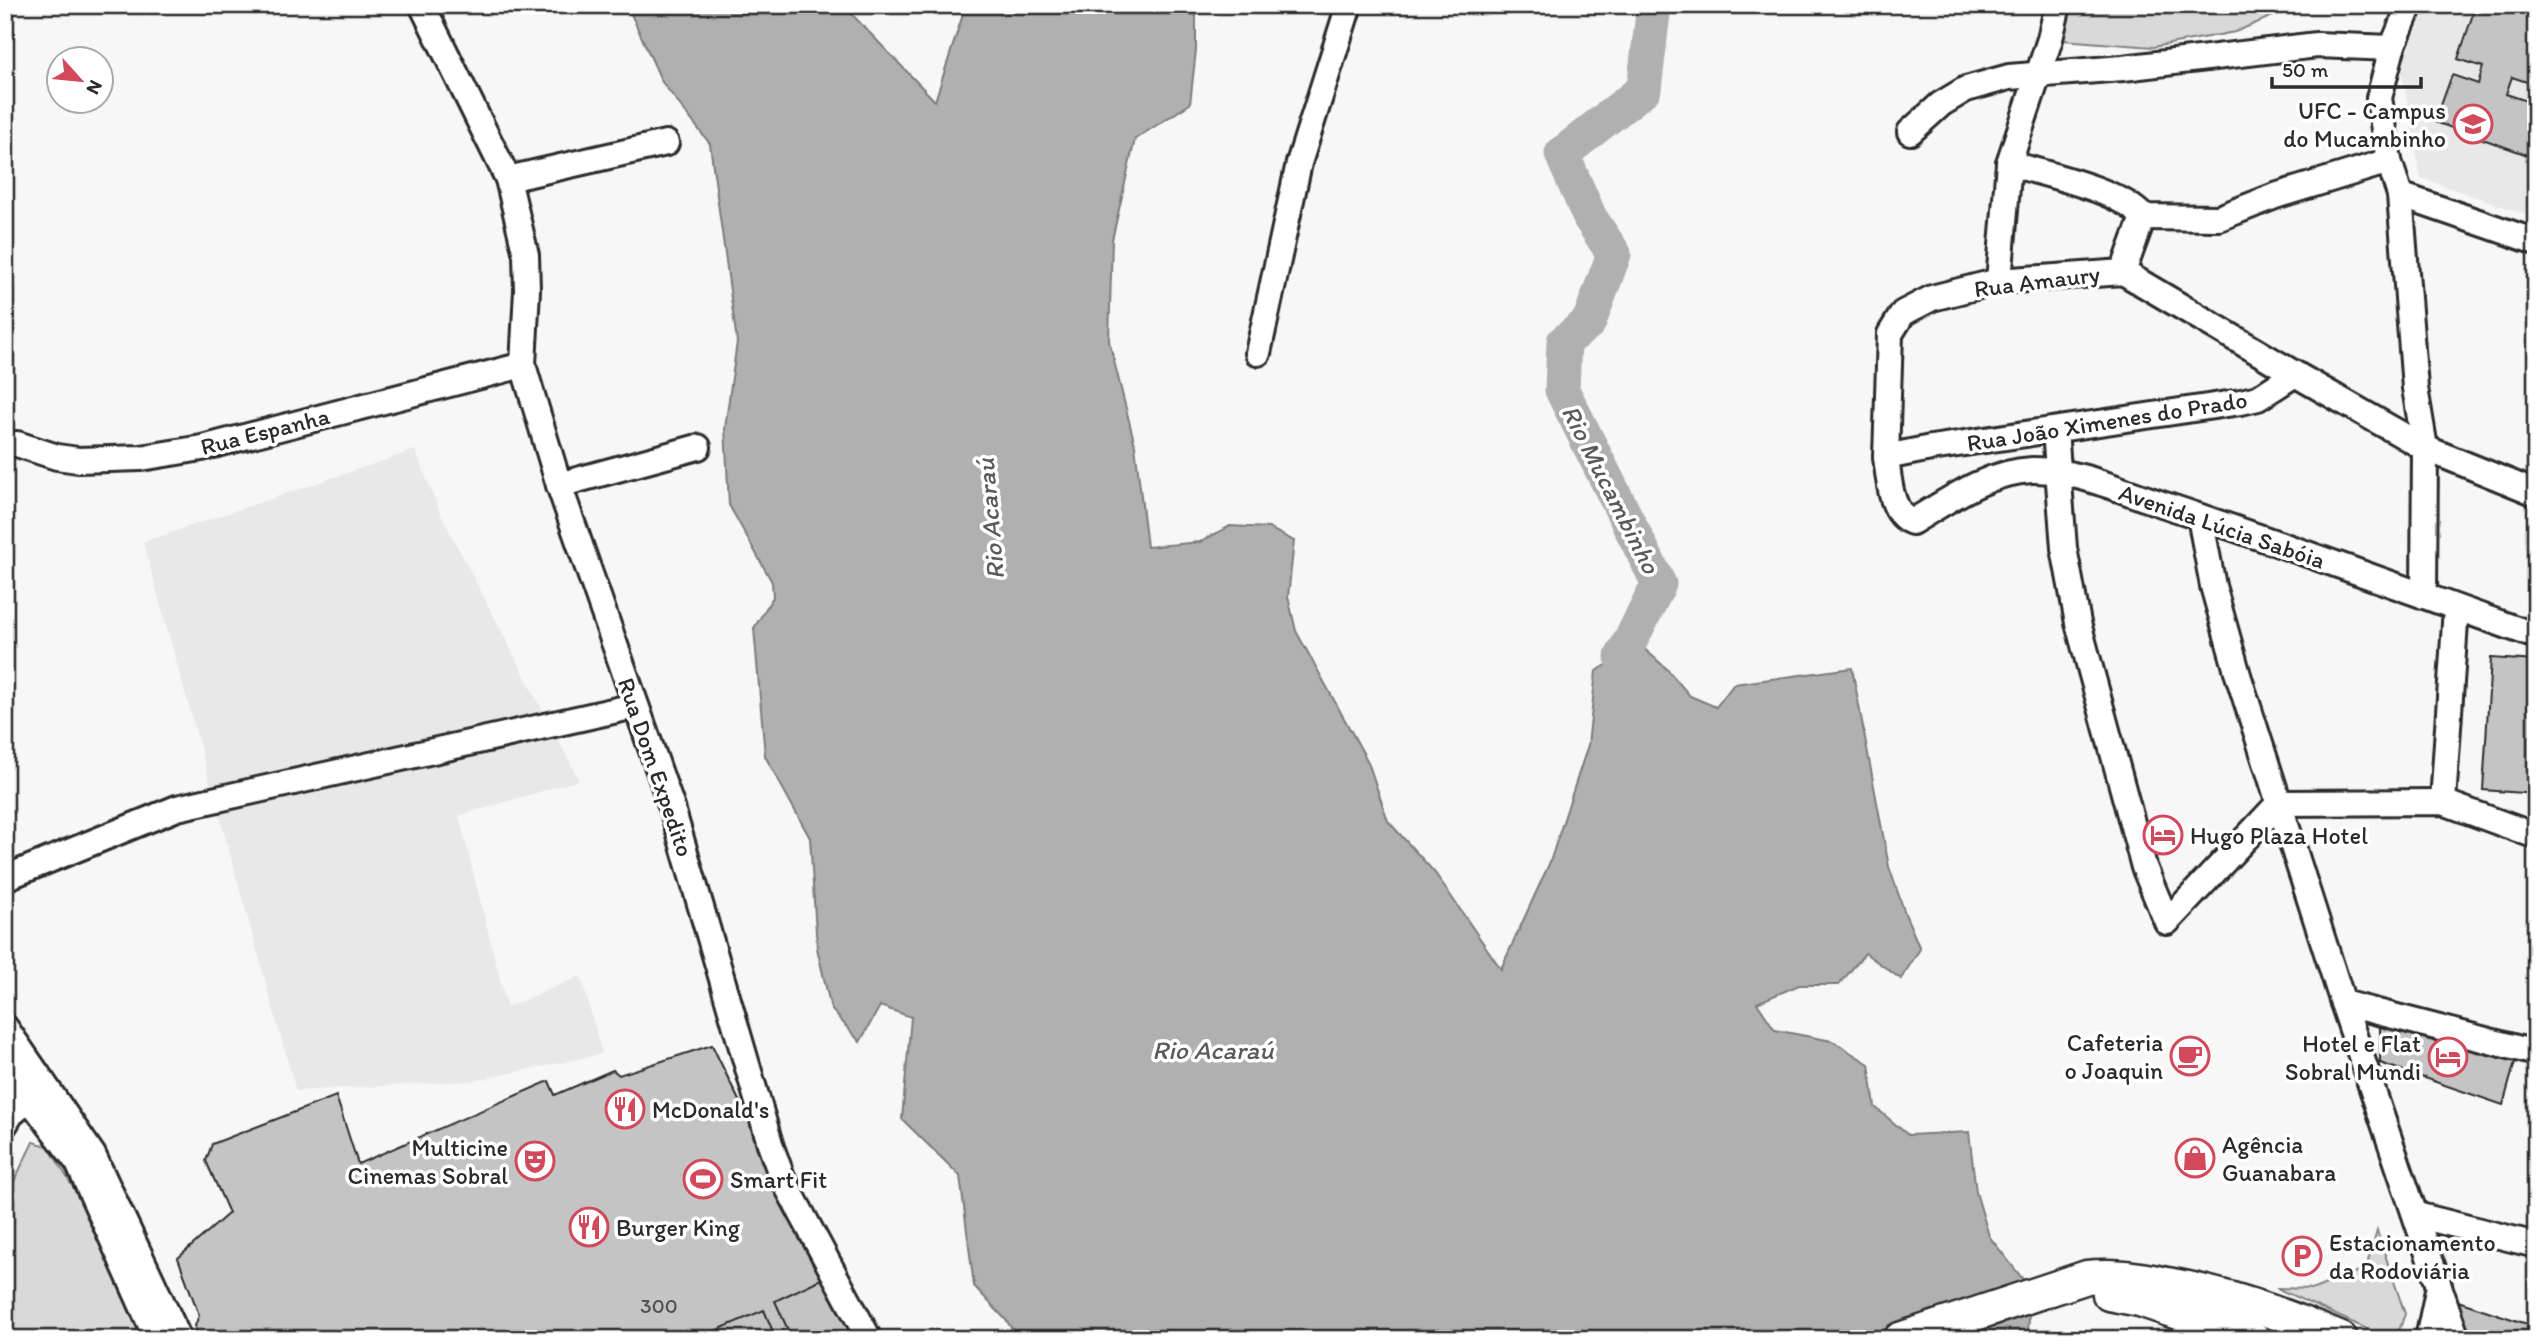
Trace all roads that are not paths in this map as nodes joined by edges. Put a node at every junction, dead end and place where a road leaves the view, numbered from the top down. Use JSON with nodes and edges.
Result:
{"nodes":[{"id":1,"x":422,"y":5,"type":"edge"},
{"id":2,"x":1349,"y":5,"type":"edge"},
{"id":3,"x":2058,"y":5,"type":"edge"},
{"id":4,"x":2410,"y":5,"type":"edge"},
{"id":5,"x":2392,"y":48,"type":"junction"},
{"id":6,"x":2038,"y":76,"type":"junction"},
{"id":7,"x":1910,"y":132,"type":"dead end"},
{"id":8,"x":666,"y":143,"type":"dead end"},
{"id":9,"x":2389,"y":162,"type":"junction"},
{"id":10,"x":2009,"y":163,"type":"junction"},
{"id":11,"x":508,"y":179,"type":"junction"},
{"id":12,"x":2400,"y":195,"type":"junction"},
{"id":13,"x":2143,"y":217,"type":"junction"},
{"id":14,"x":2536,"y":242,"type":"edge"},
{"id":15,"x":2123,"y":272,"type":"junction"},
{"id":16,"x":1999,"y":281,"type":"junction"},
{"id":17,"x":1258,"y":353,"type":"dead end"},
{"id":18,"x":523,"y":365,"type":"junction"},
{"id":19,"x":2295,"y":374,"type":"junction"},
{"id":20,"x":2055,"y":430,"type":"junction"},
{"id":21,"x":5,"y":444,"type":"edge"},
{"id":22,"x":698,"y":447,"type":"dead end"},
{"id":23,"x":2425,"y":447,"type":"junction"},
{"id":24,"x":1886,"y":457,"type":"junction"},
{"id":25,"x":2057,"y":470,"type":"junction"},
{"id":26,"x":559,"y":485,"type":"junction"},
{"id":27,"x":2536,"y":493,"type":"edge"},
{"id":28,"x":2200,"y":517,"type":"junction"},
{"id":29,"x":2424,"y":596,"type":"junction"},
{"id":30,"x":2456,"y":608,"type":"junction"},
{"id":31,"x":2536,"y":636,"type":"edge"},
{"id":32,"x":635,"y":706,"type":"junction"},
{"id":33,"x":2443,"y":802,"type":"junction"},
{"id":34,"x":2279,"y":803,"type":"junction"},
{"id":35,"x":2536,"y":836,"type":"edge"},
{"id":36,"x":5,"y":878,"type":"edge"},
{"id":37,"x":2343,"y":1003,"type":"junction"},
{"id":38,"x":5,"y":1027,"type":"edge"},
{"id":39,"x":2536,"y":1052,"type":"edge"},
{"id":40,"x":5,"y":1060,"type":"edge"},
{"id":41,"x":37,"y":1092,"type":"junction"},
{"id":42,"x":5,"y":1124,"type":"edge"},
{"id":43,"x":2416,"y":1215,"type":"junction"},
{"id":44,"x":2536,"y":1245,"type":"edge"},
{"id":45,"x":2439,"y":1286,"type":"junction"},
{"id":46,"x":2051,"y":1289,"type":"junction"},
{"id":47,"x":2287,"y":1328,"type":"edge"},
{"id":48,"x":157,"y":1339,"type":"edge"},
{"id":49,"x":179,"y":1339,"type":"edge"},
{"id":50,"x":869,"y":1339,"type":"edge"},
{"id":51,"x":1900,"y":1339,"type":"edge"},
{"id":52,"x":2254,"y":1339,"type":"edge"},
{"id":53,"x":2341,"y":1339,"type":"edge"},
{"id":54,"x":2428,"y":1339,"type":"edge"},
{"id":55,"x":2457,"y":1339,"type":"edge"}],
"edges":[{"from":1,"to":11,"type":"street","name":"Rua Dom Expedito"},
{"from":2,"to":17,"type":"street"},
{"from":3,"to":6,"type":"street"},
{"from":4,"to":5,"type":"street"},
{"from":5,"to":6,"type":"street"},
{"from":5,"to":9,"type":"street"},
{"from":6,"to":7,"type":"street"},
{"from":6,"to":10,"type":"street"},
{"from":8,"to":11,"type":"street"},
{"from":9,"to":12,"type":"street"},
{"from":9,"to":13,"type":"street"},
{"from":10,"to":13,"type":"street"},
{"from":10,"to":16,"type":"street"},
{"from":11,"to":18,"type":"street","name":"Rua Dom Expedito"},
{"from":12,"to":14,"type":"street"},
{"from":12,"to":23,"type":"street"},
{"from":13,"to":15,"type":"street"},
{"from":15,"to":16,"type":"street","name":"Rua Amaury"},
{"from":15,"to":19,"type":"street","name":"Rua Amaury"},
{"from":16,"to":24,"type":"street","name":"Rua Amaury"},
{"from":18,"to":21,"type":"street","name":"Rua Espanha"},
{"from":18,"to":26,"type":"street","name":"Rua Dom Expedito"},
{"from":19,"to":20,"type":"street","name":"Rua João Ximenes do Prado"},
{"from":19,"to":23,"type":"street"},
{"from":20,"to":24,"type":"street","name":"Rua João Ximenes do Prado"},
{"from":20,"to":25,"type":"street"},
{"from":22,"to":26,"type":"street"},
{"from":23,"to":27,"type":"street"},
{"from":23,"to":29,"type":"street"},
{"from":24,"to":25,"type":"street","name":"Avenida Lúcia Sabóia"},
{"from":25,"to":28,"type":"street","name":"Avenida Lúcia Sabóia"},
{"from":25,"to":34,"type":"street"},
{"from":26,"to":32,"type":"street","name":"Rua Dom Expedito"},
{"from":28,"to":29,"type":"street","name":"Avenida Lúcia Sabóia"},
{"from":28,"to":34,"type":"street"},
{"from":29,"to":30,"type":"street","name":"Avenida Lúcia Sabóia"},
{"from":30,"to":31,"type":"street","name":"Avenida Lúcia Sabóia"},
{"from":30,"to":33,"type":"street"},
{"from":32,"to":36,"type":"street"},
{"from":32,"to":50,"type":"street","name":"Rua Dom Expedito"},
{"from":33,"to":34,"type":"street"},
{"from":33,"to":35,"type":"street"},
{"from":34,"to":37,"type":"street"},
{"from":37,"to":39,"type":"street"},
{"from":37,"to":43,"type":"street"},
{"from":38,"to":41,"type":"street"},
{"from":40,"to":41,"type":"street"},
{"from":41,"to":42,"type":"street"},
{"from":41,"to":48,"type":"street"},
{"from":41,"to":49,"type":"street"},
{"from":43,"to":44,"type":"street"},
{"from":43,"to":45,"type":"street"},
{"from":45,"to":54,"type":"street"},
{"from":45,"to":55,"type":"street"},
{"from":46,"to":47,"type":"main road"},
{"from":46,"to":51,"type":"main road"},
{"from":46,"to":52,"type":"main road"},
{"from":47,"to":53,"type":"main road"}]}
